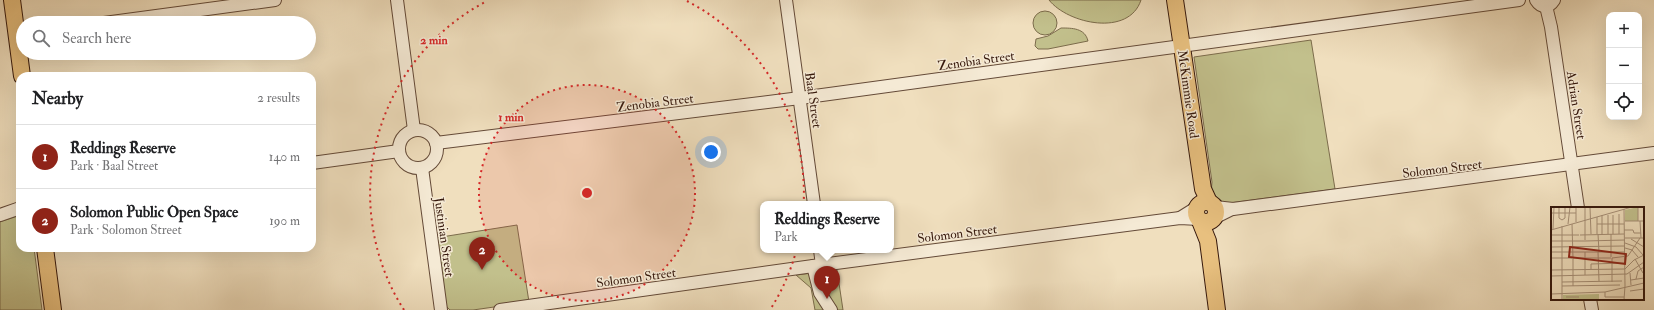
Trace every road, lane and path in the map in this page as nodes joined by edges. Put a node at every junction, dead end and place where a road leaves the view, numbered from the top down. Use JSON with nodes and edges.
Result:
{"nodes":[{"id":1,"x":12,"y":0,"type":"edge"},
{"id":2,"x":275,"y":0,"type":"edge"},
{"id":3,"x":398,"y":0,"type":"edge"},
{"id":4,"x":786,"y":0,"type":"edge"},
{"id":5,"x":1175,"y":0,"type":"edge"},
{"id":6,"x":1519,"y":0,"type":"edge"},
{"id":7,"x":1545,"y":2,"type":"edge"},
{"id":8,"x":156,"y":16,"type":"edge"},
{"id":9,"x":16,"y":17,"type":"edge"},
{"id":10,"x":1181,"y":46,"type":"junction"},
{"id":11,"x":21,"y":60,"type":"edge"},
{"id":12,"x":22,"y":72,"type":"edge"},
{"id":13,"x":800,"y":98,"type":"junction"},
{"id":14,"x":414,"y":130,"type":"junction"},
{"id":15,"x":436,"y":143,"type":"junction"},
{"id":16,"x":399,"y":151,"type":"junction"},
{"id":17,"x":1654,"y":153,"type":"edge"},
{"id":18,"x":316,"y":162,"type":"edge"},
{"id":19,"x":1572,"y":165,"type":"junction"},
{"id":20,"x":422,"y":168,"type":"junction"},
{"id":21,"x":814,"y":201,"type":"edge"},
{"id":22,"x":1578,"y":207,"type":"edge"},
{"id":23,"x":16,"y":209,"type":"edge"},
{"id":24,"x":1205,"y":210,"type":"junction"},
{"id":25,"x":0,"y":215,"type":"edge"},
{"id":26,"x":46,"y":252,"type":"edge"},
{"id":27,"x":820,"y":253,"type":"edge"},
{"id":28,"x":818,"y":265,"type":"junction"},
{"id":29,"x":1590,"y":300,"type":"edge"},
{"id":30,"x":53,"y":310,"type":"edge"},
{"id":31,"x":441,"y":310,"type":"edge"},
{"id":32,"x":500,"y":310,"type":"edge"},
{"id":33,"x":831,"y":310,"type":"edge"},
{"id":34,"x":1217,"y":310,"type":"edge"},
{"id":35,"x":1592,"y":310,"type":"edge"}],
"edges":[{"from":1,"to":9,"type":"main road"},
{"from":2,"to":8,"type":"street"},
{"from":3,"to":14,"type":"street"},
{"from":4,"to":13,"type":"street","name":"Baal Street"},
{"from":5,"to":10,"type":"main road","name":"McKimmie Road"},
{"from":6,"to":10,"type":"street","name":"Zenobia Street"},
{"from":7,"to":19,"type":"street","name":"Adrian Street"},
{"from":10,"to":13,"type":"street","name":"Zenobia Street"},
{"from":10,"to":24,"type":"main road","name":"McKimmie Road"},
{"from":11,"to":12,"type":"main road"},
{"from":13,"to":15,"type":"street","name":"Zenobia Street"},
{"from":13,"to":21,"type":"street","name":"Baal Street"},
{"from":14,"to":15,"type":"street"},
{"from":14,"to":16,"type":"street"},
{"from":15,"to":20,"type":"street"},
{"from":16,"to":18,"type":"street"},
{"from":16,"to":20,"type":"street"},
{"from":17,"to":19,"type":"street","name":"Solomon Street"},
{"from":19,"to":22,"type":"street","name":"Adrian Street"},
{"from":19,"to":24,"type":"street","name":"Solomon Street"},
{"from":20,"to":31,"type":"street","name":"Justinian Street"},
{"from":23,"to":25,"type":"street"},
{"from":24,"to":28,"type":"street","name":"Solomon Street"},
{"from":24,"to":34,"type":"main road","name":"McKimmie Road"},
{"from":26,"to":30,"type":"main road"},
{"from":27,"to":28,"type":"street"},
{"from":28,"to":32,"type":"street","name":"Solomon Street"},
{"from":28,"to":33,"type":"street"},
{"from":29,"to":35,"type":"street"}]}
